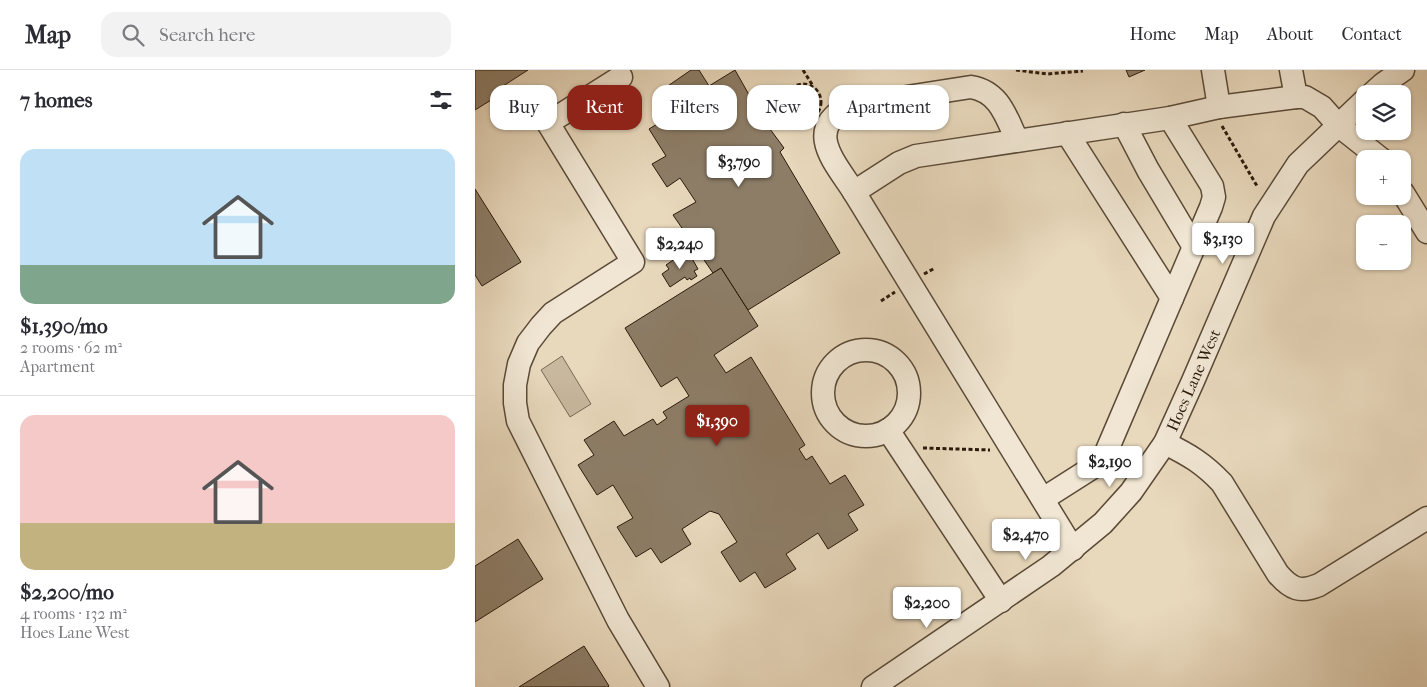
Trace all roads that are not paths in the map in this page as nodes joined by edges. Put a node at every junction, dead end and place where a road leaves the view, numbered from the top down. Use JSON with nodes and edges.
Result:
{"nodes":[{"id":1,"x":1213,"y":70,"type":"edge"},
{"id":2,"x":1291,"y":70,"type":"edge"},
{"id":3,"x":1403,"y":70,"type":"edge"},
{"id":4,"x":621,"y":77,"type":"dead end"},
{"id":5,"x":1382,"y":85,"type":"edge"},
{"id":6,"x":1296,"y":96,"type":"junction"},
{"id":7,"x":1356,"y":108,"type":"edge"},
{"id":8,"x":1219,"y":113,"type":"junction"},
{"id":9,"x":1170,"y":118,"type":"junction"},
{"id":10,"x":1124,"y":124,"type":"junction"},
{"id":11,"x":1338,"y":125,"type":"junction"},
{"id":12,"x":1067,"y":132,"type":"junction"},
{"id":13,"x":1017,"y":140,"type":"junction"},
{"id":14,"x":1370,"y":150,"type":"edge"},
{"id":15,"x":854,"y":192,"type":"junction"},
{"id":16,"x":1410,"y":205,"type":"edge"},
{"id":17,"x":1427,"y":232,"type":"edge"},
{"id":18,"x":1194,"y":247,"type":"junction"},
{"id":19,"x":1172,"y":298,"type":"junction"},
{"id":20,"x":888,"y":430,"type":"dead end"},
{"id":21,"x":1165,"y":443,"type":"junction"},
{"id":22,"x":1043,"y":499,"type":"junction"},
{"id":23,"x":1427,"y":518,"type":"edge"},
{"id":24,"x":1073,"y":549,"type":"junction"},
{"id":25,"x":1001,"y":601,"type":"junction"},
{"id":26,"x":658,"y":687,"type":"edge"},
{"id":27,"x":873,"y":687,"type":"edge"}],
"edges":[{"from":1,"to":8,"type":"street"},
{"from":2,"to":6,"type":"street"},
{"from":3,"to":5,"type":"street"},
{"from":4,"to":26,"type":"street"},
{"from":6,"to":8,"type":"street"},
{"from":6,"to":11,"type":"street"},
{"from":7,"to":11,"type":"street","name":"Hoes Lane West"},
{"from":8,"to":9,"type":"street"},
{"from":9,"to":10,"type":"street"},
{"from":9,"to":18,"type":"street"},
{"from":10,"to":12,"type":"street"},
{"from":10,"to":18,"type":"street"},
{"from":11,"to":14,"type":"street"},
{"from":11,"to":21,"type":"street","name":"Hoes Lane West"},
{"from":12,"to":13,"type":"street"},
{"from":12,"to":19,"type":"street"},
{"from":13,"to":15,"type":"street"},
{"from":13,"to":15,"type":"street"},
{"from":15,"to":22,"type":"street"},
{"from":16,"to":17,"type":"street"},
{"from":18,"to":19,"type":"street"},
{"from":19,"to":22,"type":"street"},
{"from":20,"to":25,"type":"street"},
{"from":21,"to":23,"type":"street"},
{"from":21,"to":24,"type":"street","name":"Hoes Lane West"},
{"from":22,"to":24,"type":"street"},
{"from":24,"to":25,"type":"street","name":"Hoes Lane West"},
{"from":25,"to":27,"type":"street","name":"Hoes Lane West"}]}
